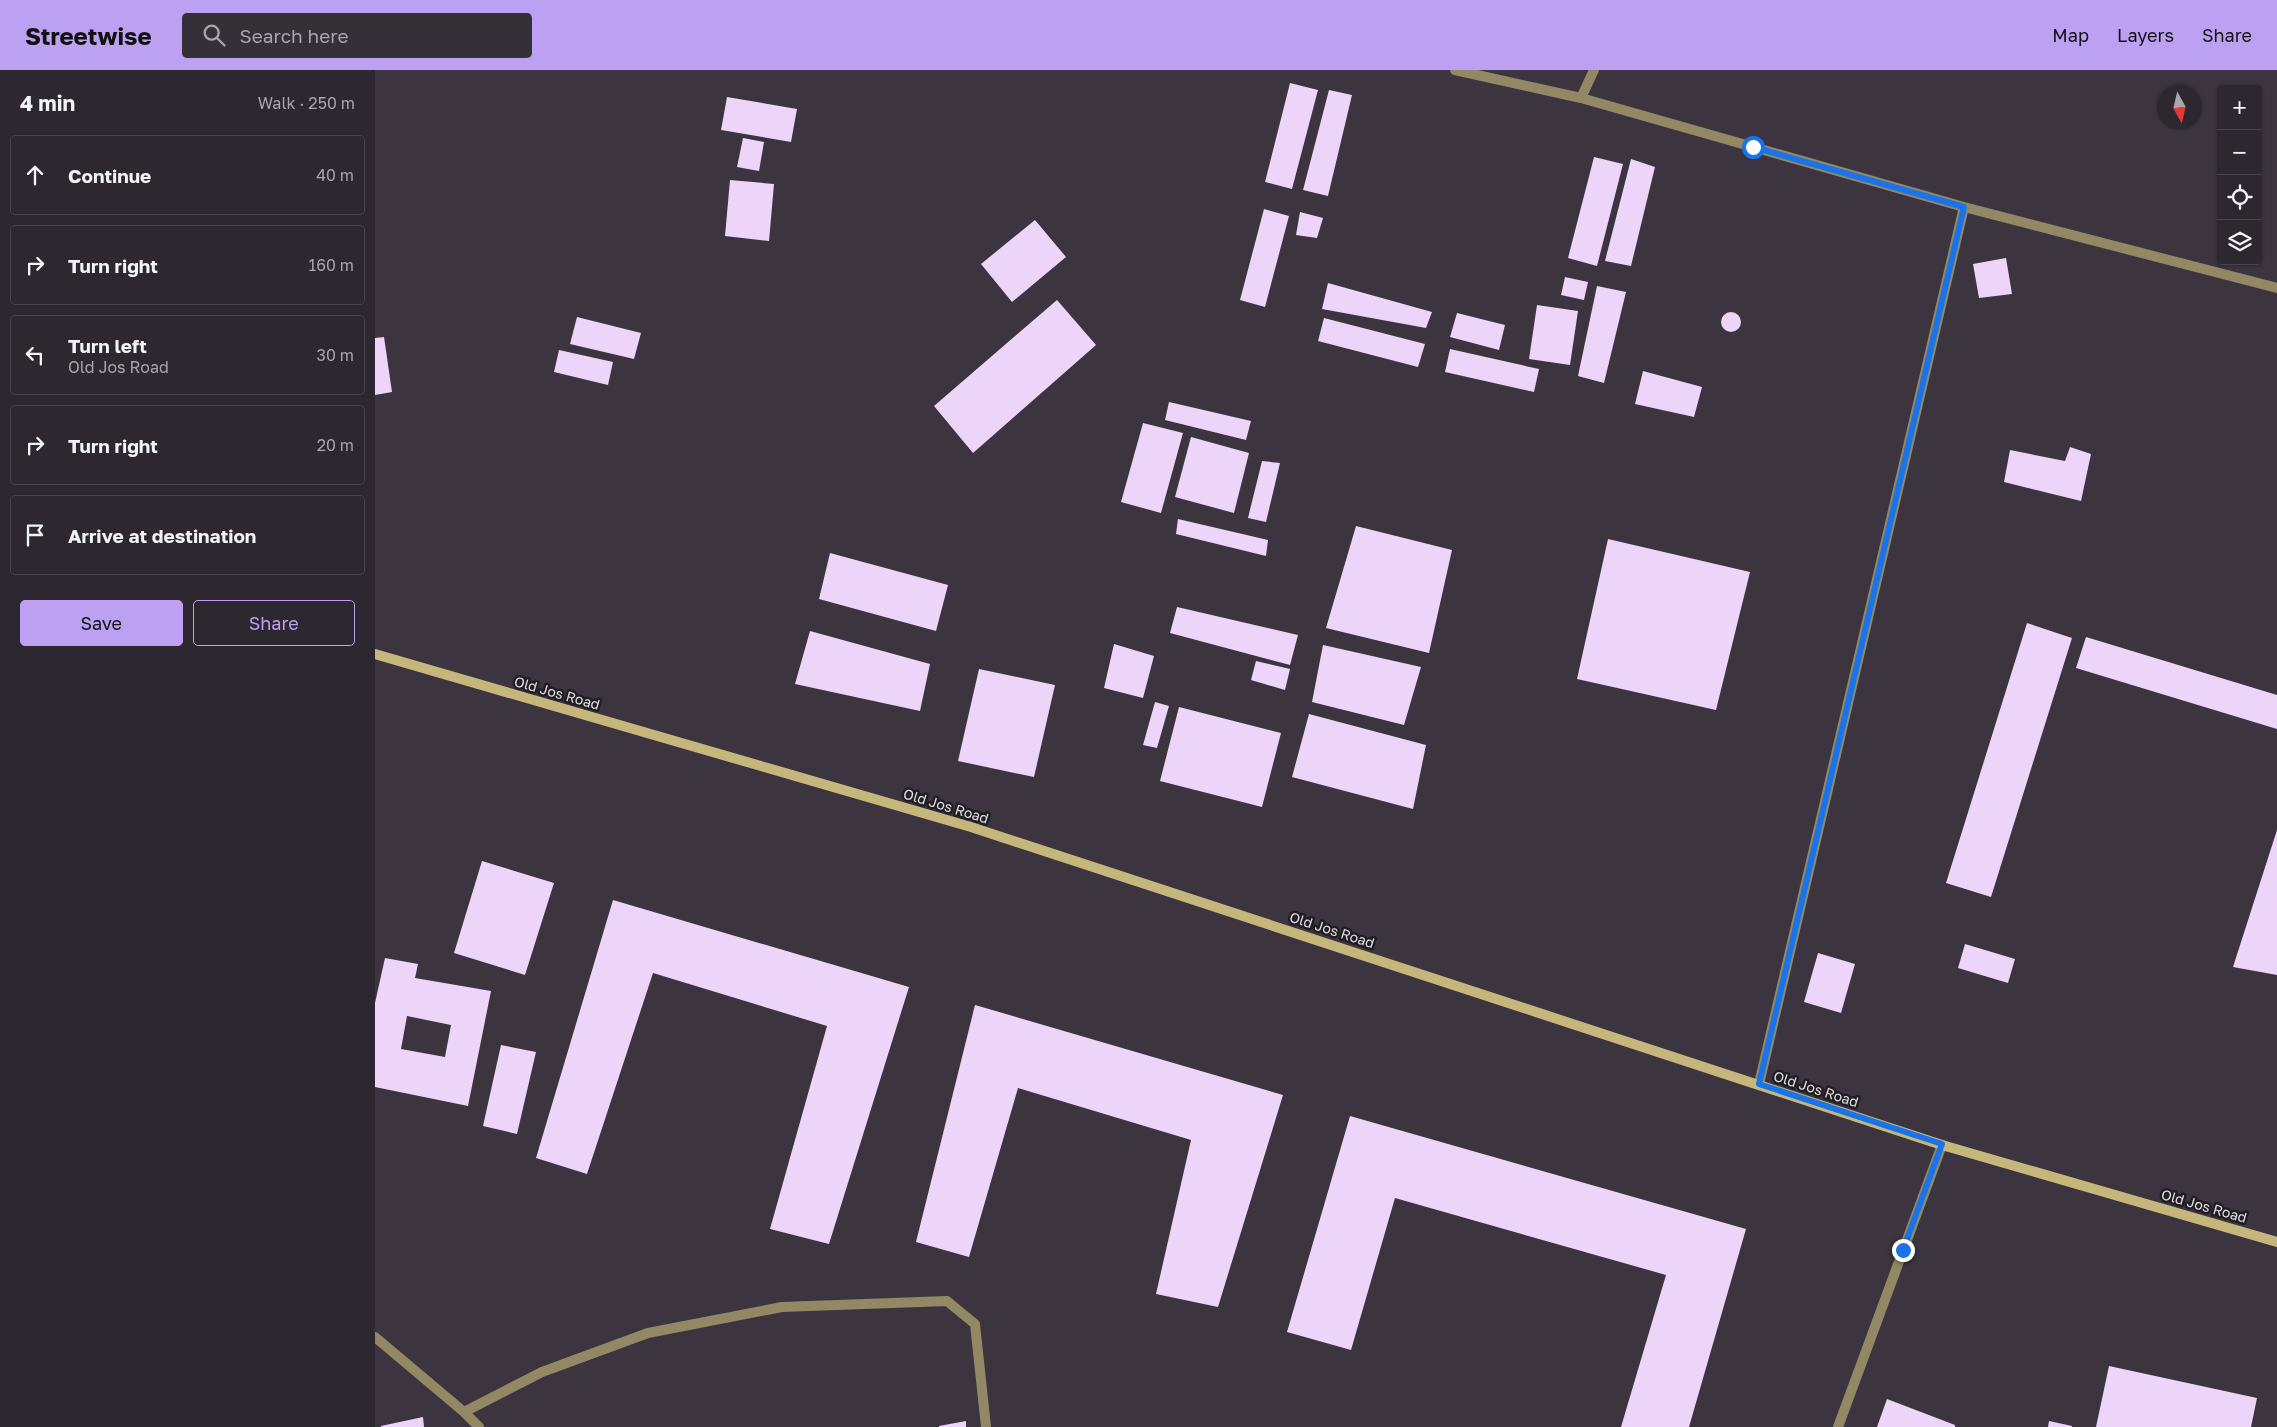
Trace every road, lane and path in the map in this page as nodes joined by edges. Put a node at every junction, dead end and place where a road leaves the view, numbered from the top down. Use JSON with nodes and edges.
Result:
{"nodes":[{"id":1,"x":1455,"y":70,"type":"edge"},
{"id":2,"x":1594,"y":70,"type":"edge"},
{"id":3,"x":1581,"y":98,"type":"junction"},
{"id":4,"x":1964,"y":207,"type":"junction"},
{"id":5,"x":2277,"y":288,"type":"edge"},
{"id":6,"x":375,"y":654,"type":"edge"},
{"id":7,"x":1759,"y":1084,"type":"junction"},
{"id":8,"x":1942,"y":1144,"type":"junction"},
{"id":9,"x":2277,"y":1242,"type":"edge"},
{"id":10,"x":375,"y":1336,"type":"edge"},
{"id":11,"x":465,"y":1412,"type":"junction"},
{"id":12,"x":479,"y":1427,"type":"edge"},
{"id":13,"x":986,"y":1427,"type":"edge"},
{"id":14,"x":1838,"y":1427,"type":"edge"}],
"edges":[{"from":1,"to":3,"type":"street"},
{"from":2,"to":3,"type":"street"},
{"from":3,"to":4,"type":"street"},
{"from":4,"to":5,"type":"street"},
{"from":4,"to":7,"type":"street"},
{"from":6,"to":7,"type":"main road","name":"Old Jos Road"},
{"from":7,"to":8,"type":"main road","name":"Old Jos Road"},
{"from":8,"to":9,"type":"main road","name":"Old Jos Road"},
{"from":8,"to":14,"type":"street"},
{"from":10,"to":11,"type":"street"},
{"from":11,"to":12,"type":"street"},
{"from":11,"to":13,"type":"street"}]}
